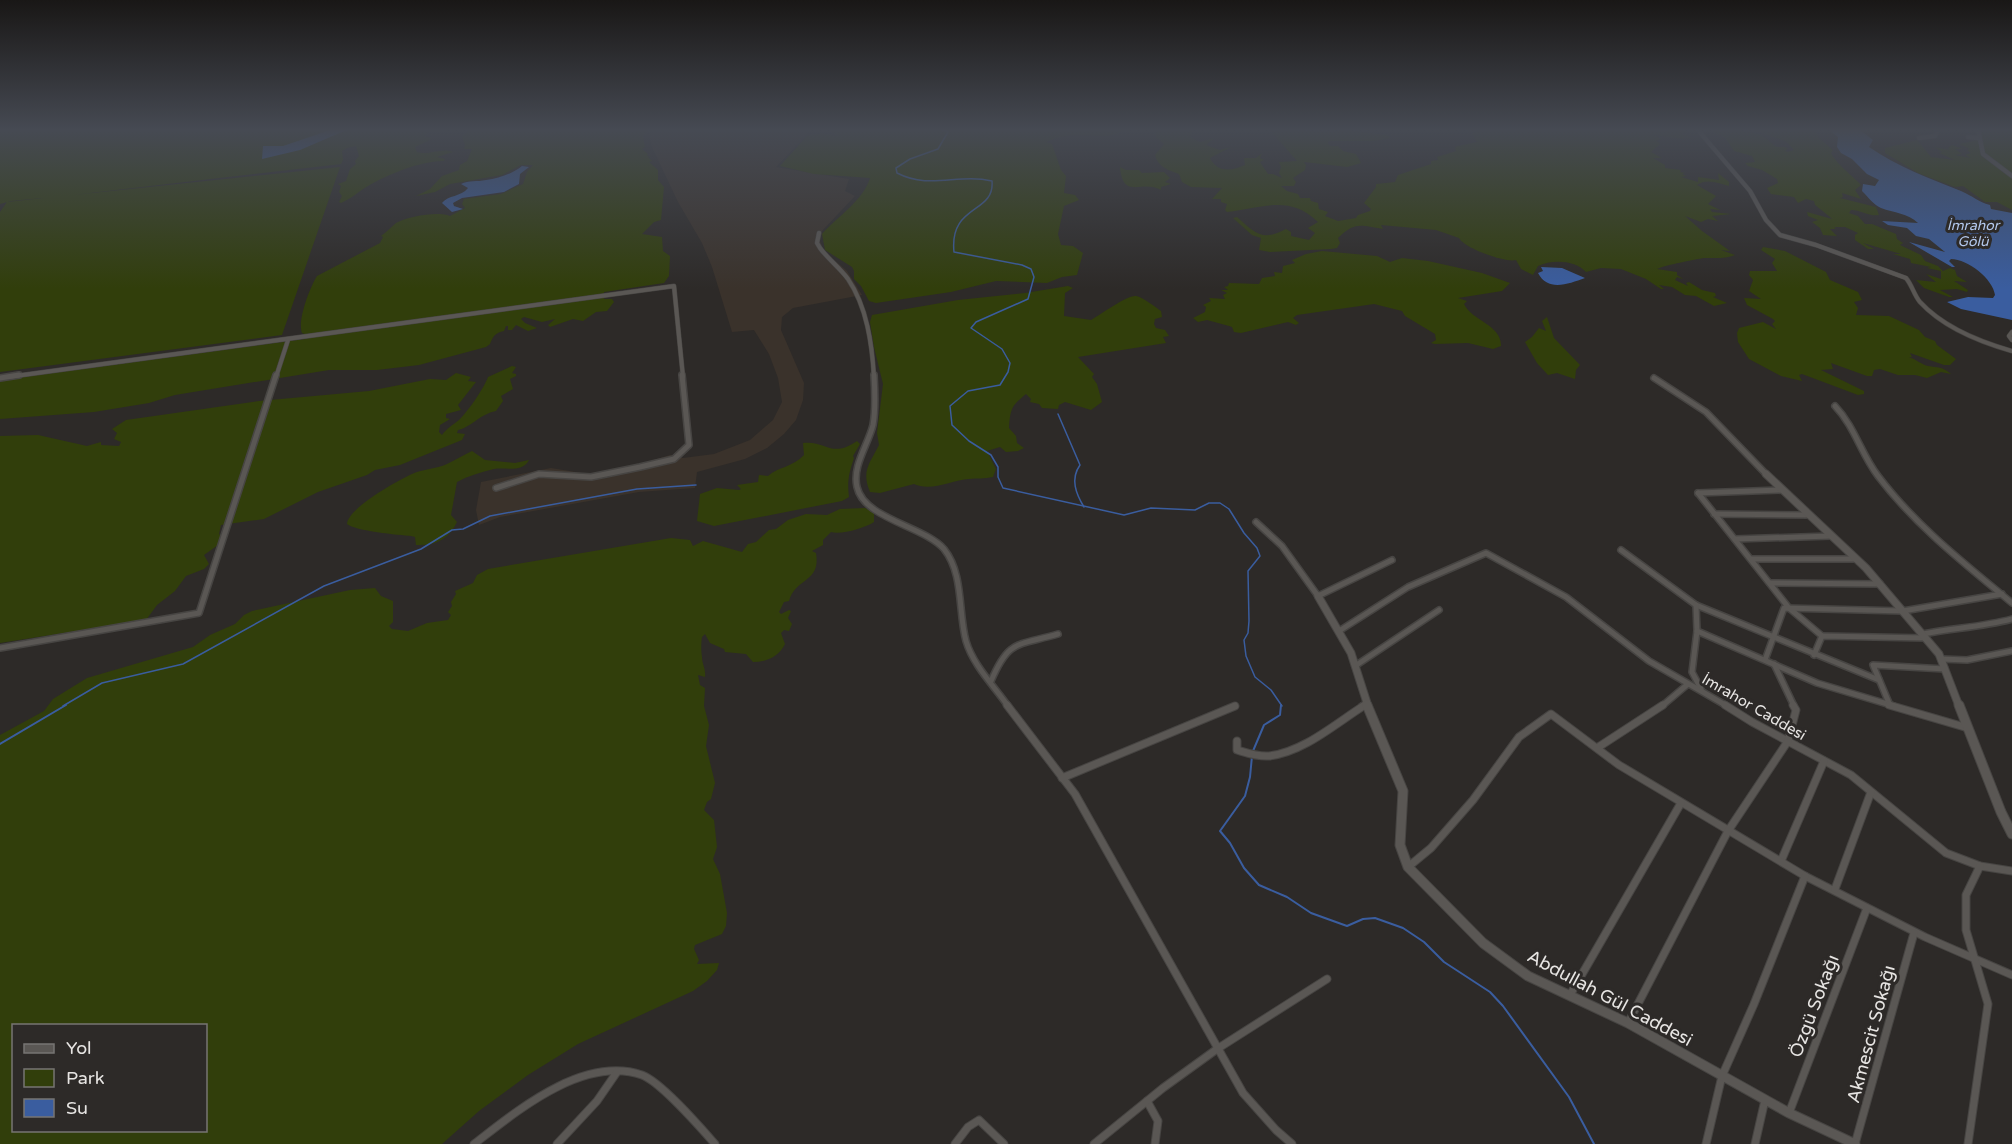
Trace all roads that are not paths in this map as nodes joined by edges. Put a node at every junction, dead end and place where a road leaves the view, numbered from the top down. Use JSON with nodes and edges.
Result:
{"nodes":[{"id":1,"x":1743,"y":182,"type":"edge"},
{"id":2,"x":819,"y":233,"type":"dead end"},
{"id":3,"x":2012,"y":332,"type":"edge"},
{"id":4,"x":288,"y":340,"type":"junction"},
{"id":5,"x":2012,"y":340,"type":"edge"},
{"id":6,"x":2012,"y":351,"type":"edge"},
{"id":7,"x":0,"y":378,"type":"edge"},
{"id":8,"x":1654,"y":378,"type":"dead end"},
{"id":9,"x":1835,"y":406,"type":"dead end"},
{"id":10,"x":1766,"y":474,"type":"joint"},
{"id":11,"x":496,"y":488,"type":"dead end"},
{"id":12,"x":1782,"y":490,"type":"junction"},
{"id":13,"x":1714,"y":514,"type":"junction"},
{"id":14,"x":1808,"y":515,"type":"junction"},
{"id":15,"x":1256,"y":522,"type":"dead end"},
{"id":16,"x":1831,"y":536,"type":"junction"},
{"id":17,"x":1735,"y":539,"type":"junction"},
{"id":18,"x":1621,"y":550,"type":"dead end"},
{"id":19,"x":1752,"y":559,"type":"junction"},
{"id":20,"x":1392,"y":560,"type":"dead end"},
{"id":21,"x":1856,"y":560,"type":"junction"},
{"id":22,"x":1770,"y":583,"type":"junction"},
{"id":23,"x":1880,"y":585,"type":"junction"},
{"id":24,"x":2002,"y":594,"type":"junction"},
{"id":25,"x":1318,"y":596,"type":"junction"},
{"id":26,"x":2012,"y":603,"type":"edge"},
{"id":27,"x":1696,"y":605,"type":"junction"},
{"id":28,"x":1789,"y":608,"type":"junction"},
{"id":29,"x":1439,"y":610,"type":"dead end"},
{"id":30,"x":1903,"y":611,"type":"junction"},
{"id":31,"x":2012,"y":619,"type":"edge"},
{"id":32,"x":1339,"y":630,"type":"junction"},
{"id":33,"x":1697,"y":631,"type":"junction"},
{"id":34,"x":1058,"y":634,"type":"dead end"},
{"id":35,"x":1773,"y":636,"type":"junction"},
{"id":36,"x":1822,"y":636,"type":"junction"},
{"id":37,"x":1925,"y":636,"type":"junction"},
{"id":38,"x":0,"y":648,"type":"edge"},
{"id":39,"x":2012,"y":651,"type":"edge"},
{"id":40,"x":1814,"y":655,"type":"junction"},
{"id":41,"x":1941,"y":659,"type":"junction"},
{"id":42,"x":1765,"y":660,"type":"junction"},
{"id":43,"x":1774,"y":664,"type":"junction"},
{"id":44,"x":1355,"y":666,"type":"junction"},
{"id":45,"x":1945,"y":669,"type":"junction"},
{"id":46,"x":1879,"y":680,"type":"junction"},
{"id":47,"x":991,"y":681,"type":"junction"},
{"id":48,"x":1688,"y":684,"type":"junction"},
{"id":49,"x":1701,"y":689,"type":"junction"},
{"id":50,"x":1367,"y":703,"type":"junction"},
{"id":51,"x":1889,"y":703,"type":"junction"},
{"id":52,"x":1234,"y":706,"type":"dead end"},
{"id":53,"x":1968,"y":728,"type":"junction"},
{"id":54,"x":1237,"y":741,"type":"dead end"},
{"id":55,"x":1788,"y":741,"type":"junction"},
{"id":56,"x":1597,"y":748,"type":"junction"},
{"id":57,"x":1824,"y":761,"type":"junction"},
{"id":58,"x":1062,"y":778,"type":"junction"},
{"id":59,"x":1871,"y":792,"type":"junction"},
{"id":60,"x":1681,"y":803,"type":"junction"},
{"id":61,"x":1728,"y":831,"type":"junction"},
{"id":62,"x":2012,"y":834,"type":"edge"},
{"id":63,"x":1781,"y":861,"type":"junction"},
{"id":64,"x":1980,"y":866,"type":"junction"},
{"id":65,"x":1408,"y":867,"type":"junction"},
{"id":66,"x":2012,"y":871,"type":"edge"},
{"id":67,"x":1805,"y":876,"type":"junction"},
{"id":68,"x":1835,"y":889,"type":"junction"},
{"id":69,"x":1867,"y":908,"type":"junction"},
{"id":70,"x":1914,"y":933,"type":"junction"},
{"id":71,"x":1976,"y":962,"type":"junction"},
{"id":72,"x":2012,"y":975,"type":"edge"},
{"id":73,"x":1327,"y":979,"type":"dead end"},
{"id":74,"x":1570,"y":995,"type":"junction"},
{"id":75,"x":1628,"y":1023,"type":"junction"},
{"id":76,"x":1217,"y":1049,"type":"junction"},
{"id":77,"x":617,"y":1071,"type":"junction"},
{"id":78,"x":1722,"y":1076,"type":"junction"},
{"id":79,"x":1765,"y":1100,"type":"junction"},
{"id":80,"x":1147,"y":1101,"type":"junction"},
{"id":81,"x":1790,"y":1113,"type":"junction"},
{"id":82,"x":474,"y":1144,"type":"edge"},
{"id":83,"x":557,"y":1144,"type":"edge"},
{"id":84,"x":715,"y":1144,"type":"edge"},
{"id":85,"x":955,"y":1144,"type":"edge"},
{"id":86,"x":1004,"y":1144,"type":"edge"},
{"id":87,"x":1094,"y":1144,"type":"edge"},
{"id":88,"x":1155,"y":1144,"type":"edge"},
{"id":89,"x":1292,"y":1144,"type":"edge"},
{"id":90,"x":1706,"y":1144,"type":"edge"},
{"id":91,"x":1755,"y":1144,"type":"edge"},
{"id":92,"x":1855,"y":1144,"type":"edge"},
{"id":93,"x":1968,"y":1144,"type":"edge"}],
"edges":[{"from":1,"to":6,"type":"street"},
{"from":2,"to":47,"type":"street"},
{"from":3,"to":5,"type":"street"},
{"from":4,"to":7,"type":"street"},
{"from":4,"to":11,"type":"street"},
{"from":4,"to":38,"type":"street"},
{"from":8,"to":10,"type":"street"},
{"from":9,"to":24,"type":"street"},
{"from":10,"to":12,"type":"street"},
{"from":12,"to":13,"type":"street"},
{"from":12,"to":14,"type":"street"},
{"from":13,"to":14,"type":"street"},
{"from":13,"to":17,"type":"street"},
{"from":14,"to":16,"type":"street"},
{"from":15,"to":25,"type":"street"},
{"from":16,"to":17,"type":"street"},
{"from":16,"to":21,"type":"street"},
{"from":17,"to":19,"type":"street"},
{"from":18,"to":27,"type":"street"},
{"from":19,"to":21,"type":"street"},
{"from":19,"to":22,"type":"street"},
{"from":20,"to":25,"type":"street"},
{"from":21,"to":23,"type":"street"},
{"from":22,"to":23,"type":"street"},
{"from":22,"to":28,"type":"street"},
{"from":23,"to":30,"type":"street"},
{"from":24,"to":26,"type":"street"},
{"from":24,"to":30,"type":"street"},
{"from":25,"to":32,"type":"street","name":"Abdullah Gül Caddesi"},
{"from":27,"to":33,"type":"street"},
{"from":27,"to":35,"type":"street"},
{"from":28,"to":30,"type":"street"},
{"from":28,"to":35,"type":"street"},
{"from":28,"to":36,"type":"street"},
{"from":29,"to":44,"type":"street"},
{"from":30,"to":37,"type":"street"},
{"from":31,"to":37,"type":"street"},
{"from":32,"to":44,"type":"street","name":"Abdullah Gül Caddesi"},
{"from":32,"to":48,"type":"street","name":"İmrahor Caddesi"},
{"from":33,"to":42,"type":"street"},
{"from":33,"to":49,"type":"street"},
{"from":34,"to":47,"type":"street"},
{"from":35,"to":40,"type":"street"},
{"from":35,"to":42,"type":"street"},
{"from":36,"to":37,"type":"street"},
{"from":36,"to":40,"type":"street"},
{"from":37,"to":41,"type":"street"},
{"from":39,"to":41,"type":"street"},
{"from":40,"to":46,"type":"street"},
{"from":41,"to":45,"type":"street"},
{"from":42,"to":43,"type":"street"},
{"from":43,"to":51,"type":"street"},
{"from":43,"to":55,"type":"street"},
{"from":44,"to":50,"type":"street","name":"Abdullah Gül Caddesi"},
{"from":45,"to":46,"type":"street"},
{"from":45,"to":53,"type":"street"},
{"from":46,"to":51,"type":"street"},
{"from":47,"to":58,"type":"street"},
{"from":48,"to":49,"type":"street","name":"İmrahor Caddesi"},
{"from":48,"to":56,"type":"street"},
{"from":49,"to":55,"type":"street","name":"İmrahor Caddesi"},
{"from":50,"to":54,"type":"street"},
{"from":50,"to":65,"type":"street","name":"Abdullah Gül Caddesi"},
{"from":51,"to":53,"type":"street"},
{"from":52,"to":58,"type":"street"},
{"from":53,"to":62,"type":"street"},
{"from":55,"to":57,"type":"street","name":"İmrahor Caddesi"},
{"from":55,"to":61,"type":"street"},
{"from":56,"to":60,"type":"street"},
{"from":56,"to":65,"type":"street"},
{"from":57,"to":59,"type":"street","name":"İmrahor Caddesi"},
{"from":57,"to":63,"type":"street"},
{"from":58,"to":76,"type":"street"},
{"from":59,"to":64,"type":"street","name":"İmrahor Caddesi"},
{"from":59,"to":68,"type":"street"},
{"from":60,"to":61,"type":"street"},
{"from":60,"to":74,"type":"street"},
{"from":61,"to":63,"type":"street"},
{"from":61,"to":75,"type":"street"},
{"from":63,"to":67,"type":"street"},
{"from":64,"to":66,"type":"street","name":"İmrahor Caddesi"},
{"from":64,"to":71,"type":"street"},
{"from":65,"to":74,"type":"street","name":"Abdullah Gül Caddesi"},
{"from":67,"to":68,"type":"street"},
{"from":67,"to":78,"type":"street"},
{"from":68,"to":69,"type":"street"},
{"from":69,"to":70,"type":"street"},
{"from":69,"to":81,"type":"street","name":"Özgü Sokağı"},
{"from":70,"to":71,"type":"street"},
{"from":70,"to":92,"type":"street","name":"Akmescit Sokağı"},
{"from":71,"to":72,"type":"street"},
{"from":71,"to":93,"type":"street"},
{"from":73,"to":76,"type":"street"},
{"from":74,"to":75,"type":"street","name":"Abdullah Gül Caddesi"},
{"from":75,"to":78,"type":"street","name":"Abdullah Gül Caddesi"},
{"from":76,"to":80,"type":"street"},
{"from":76,"to":89,"type":"street"},
{"from":77,"to":82,"type":"street"},
{"from":77,"to":83,"type":"street"},
{"from":77,"to":84,"type":"street"},
{"from":78,"to":79,"type":"street","name":"Abdullah Gül Caddesi"},
{"from":78,"to":90,"type":"street"},
{"from":79,"to":81,"type":"street","name":"Abdullah Gül Caddesi"},
{"from":79,"to":91,"type":"street"},
{"from":80,"to":87,"type":"street"},
{"from":80,"to":88,"type":"street"},
{"from":81,"to":92,"type":"street","name":"Abdullah Gül Caddesi"},
{"from":85,"to":86,"type":"street"}]}
